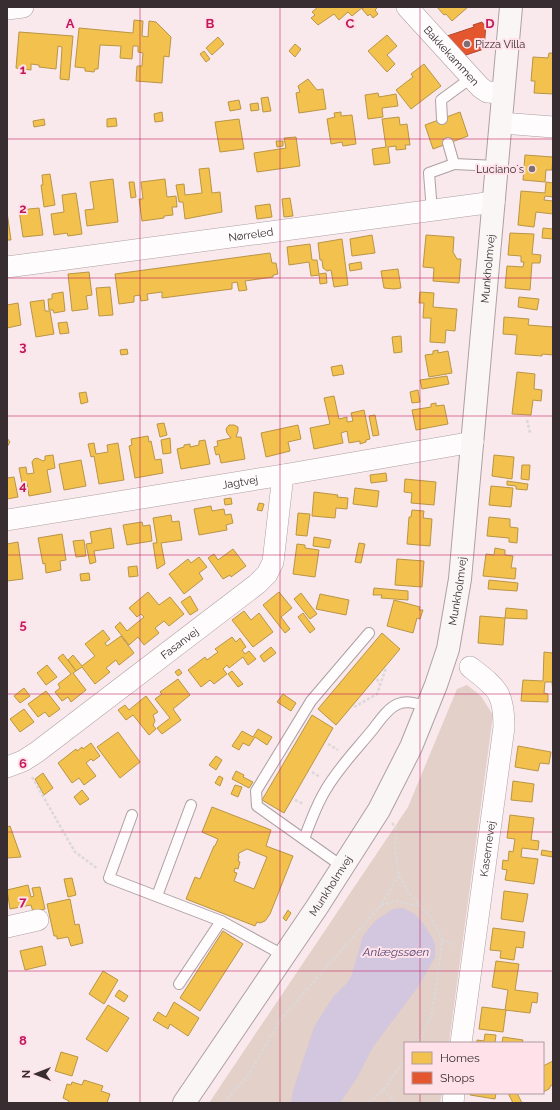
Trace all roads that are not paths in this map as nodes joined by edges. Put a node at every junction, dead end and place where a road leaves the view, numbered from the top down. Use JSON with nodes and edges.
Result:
{"nodes":[{"id":1,"x":24,"y":7,"type":"edge"},
{"id":2,"x":407,"y":7,"type":"edge"},
{"id":3,"x":511,"y":7,"type":"edge"},
{"id":4,"x":7,"y":9,"type":"edge"},
{"id":5,"x":471,"y":78,"type":"junction"},
{"id":6,"x":503,"y":93,"type":"junction"},
{"id":7,"x":442,"y":118,"type":"dead end"},
{"id":8,"x":501,"y":123,"type":"junction"},
{"id":9,"x":553,"y":127,"type":"edge"},
{"id":10,"x":448,"y":143,"type":"dead end"},
{"id":11,"x":454,"y":164,"type":"junction"},
{"id":12,"x":497,"y":166,"type":"junction"},
{"id":13,"x":494,"y":202,"type":"junction"},
{"id":14,"x":432,"y":210,"type":"junction"},
{"id":15,"x":7,"y":267,"type":"edge"},
{"id":16,"x":473,"y":442,"type":"junction"},
{"id":17,"x":282,"y":475,"type":"junction"},
{"id":18,"x":7,"y":520,"type":"edge"},
{"id":19,"x":369,"y":633,"type":"dead end"},
{"id":20,"x":470,"y":667,"type":"dead end"},
{"id":21,"x":427,"y":706,"type":"junction"},
{"id":22,"x":15,"y":764,"type":"edge"},
{"id":23,"x":191,"y":805,"type":"dead end"},
{"id":24,"x":132,"y":815,"type":"dead end"},
{"id":25,"x":304,"y":839,"type":"junction"},
{"id":26,"x":343,"y":867,"type":"junction"},
{"id":27,"x":157,"y":896,"type":"junction"},
{"id":28,"x":38,"y":920,"type":"dead end"},
{"id":29,"x":221,"y":921,"type":"junction"},
{"id":30,"x":7,"y":927,"type":"edge"},
{"id":31,"x":283,"y":955,"type":"junction"},
{"id":32,"x":179,"y":984,"type":"dead end"},
{"id":33,"x":461,"y":1042,"type":"edge"},
{"id":34,"x":184,"y":1103,"type":"edge"}],
"edges":[{"from":1,"to":4,"type":"street"},
{"from":2,"to":5,"type":"street","name":"Bakkekammen"},
{"from":3,"to":6,"type":"street","name":"Munkholmvej"},
{"from":5,"to":6,"type":"street","name":"Bakkekammen"},
{"from":5,"to":7,"type":"lane"},
{"from":6,"to":8,"type":"street","name":"Munkholmvej"},
{"from":8,"to":9,"type":"street"},
{"from":8,"to":12,"type":"street","name":"Munkholmvej"},
{"from":10,"to":11,"type":"lane"},
{"from":11,"to":12,"type":"lane"},
{"from":11,"to":14,"type":"lane"},
{"from":12,"to":13,"type":"street","name":"Munkholmvej"},
{"from":13,"to":14,"type":"street","name":"Nørreled"},
{"from":13,"to":16,"type":"street","name":"Munkholmvej"},
{"from":14,"to":15,"type":"street","name":"Nørreled"},
{"from":16,"to":17,"type":"street","name":"Jagtvej"},
{"from":16,"to":21,"type":"street","name":"Munkholmvej"},
{"from":17,"to":18,"type":"street","name":"Jagtvej"},
{"from":17,"to":22,"type":"street","name":"Fasanvej"},
{"from":19,"to":25,"type":"lane"},
{"from":20,"to":33,"type":"street","name":"Kasernevej"},
{"from":21,"to":25,"type":"lane"},
{"from":21,"to":26,"type":"street","name":"Munkholmvej"},
{"from":23,"to":27,"type":"lane"},
{"from":24,"to":27,"type":"lane"},
{"from":25,"to":26,"type":"lane"},
{"from":26,"to":31,"type":"street","name":"Munkholmvej"},
{"from":27,"to":29,"type":"lane"},
{"from":28,"to":30,"type":"street"},
{"from":29,"to":31,"type":"lane"},
{"from":29,"to":32,"type":"lane"},
{"from":31,"to":34,"type":"street","name":"Munkholmvej"}]}
